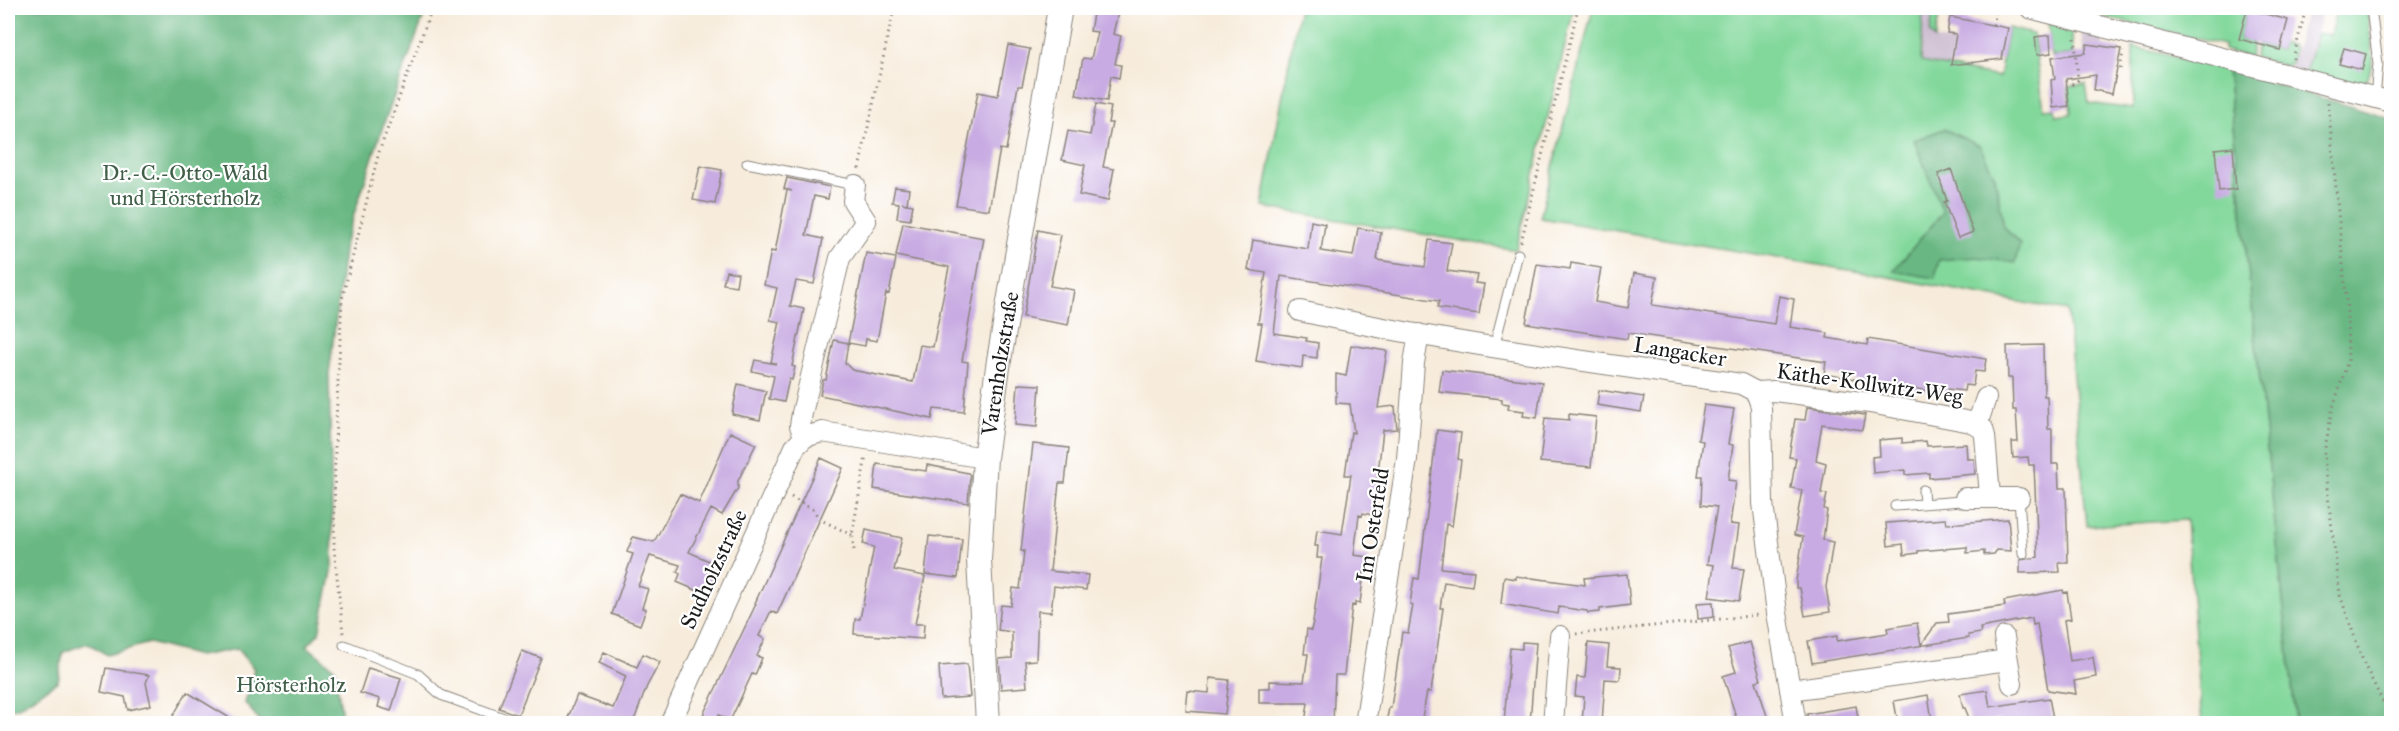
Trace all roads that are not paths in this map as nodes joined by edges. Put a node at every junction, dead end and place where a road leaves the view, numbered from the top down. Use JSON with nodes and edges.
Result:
{"nodes":[{"id":1,"x":1060,"y":8,"type":"edge"},
{"id":2,"x":2030,"y":8,"type":"edge"},
{"id":3,"x":2371,"y":8,"type":"edge"},
{"id":4,"x":2383,"y":100,"type":"edge"},
{"id":5,"x":747,"y":163,"type":"dead end"},
{"id":6,"x":855,"y":185,"type":"joint"},
{"id":7,"x":1518,"y":254,"type":"road end"},
{"id":8,"x":1300,"y":311,"type":"dead end"},
{"id":9,"x":1419,"y":334,"type":"junction"},
{"id":10,"x":1494,"y":347,"type":"junction"},
{"id":11,"x":1756,"y":392,"type":"junction"},
{"id":12,"x":1986,"y":398,"type":"dead end"},
{"id":13,"x":1977,"y":425,"type":"junction"},
{"id":14,"x":805,"y":437,"type":"junction"},
{"id":15,"x":985,"y":458,"type":"junction"},
{"id":16,"x":1923,"y":490,"type":"dead end"},
{"id":17,"x":1990,"y":496,"type":"junction"},
{"id":18,"x":1965,"y":498,"type":"joint"},
{"id":19,"x":2019,"y":498,"type":"joint"},
{"id":20,"x":1924,"y":504,"type":"junction"},
{"id":21,"x":1895,"y":506,"type":"dead end"},
{"id":22,"x":2023,"y":554,"type":"dead end"},
{"id":23,"x":1560,"y":636,"type":"road end"},
{"id":24,"x":2004,"y":637,"type":"dead end"},
{"id":25,"x":344,"y":645,"type":"road end"},
{"id":26,"x":2008,"y":660,"type":"junction"},
{"id":27,"x":2012,"y":684,"type":"dead end"},
{"id":28,"x":1790,"y":690,"type":"junction"},
{"id":29,"x":520,"y":723,"type":"edge"},
{"id":30,"x":670,"y":723,"type":"edge"},
{"id":31,"x":988,"y":723,"type":"edge"},
{"id":32,"x":1365,"y":723,"type":"edge"},
{"id":33,"x":1553,"y":723,"type":"edge"},
{"id":34,"x":1796,"y":723,"type":"edge"}],
"edges":[{"from":1,"to":15,"type":"street","name":"Varenholzstraße"},
{"from":2,"to":4,"type":"street"},
{"from":3,"to":4,"type":"lane"},
{"from":5,"to":6,"type":"lane"},
{"from":6,"to":14,"type":"street"},
{"from":7,"to":10,"type":"lane"},
{"from":8,"to":9,"type":"street","name":"Langacker"},
{"from":9,"to":10,"type":"street","name":"Langacker"},
{"from":9,"to":32,"type":"street","name":"Im Osterfeld"},
{"from":10,"to":11,"type":"street","name":"Langacker"},
{"from":11,"to":13,"type":"street","name":"Käthe-Kollwitz-Weg"},
{"from":11,"to":28,"type":"street"},
{"from":12,"to":13,"type":"street","name":"Käthe-Kollwitz-Weg"},
{"from":13,"to":17,"type":"street","name":"Käthe-Kollwitz-Weg"},
{"from":14,"to":15,"type":"street"},
{"from":14,"to":30,"type":"street","name":"Sudholzstraße"},
{"from":15,"to":31,"type":"street","name":"Varenholzstraße"},
{"from":16,"to":20,"type":"lane"},
{"from":17,"to":18,"type":"street"},
{"from":17,"to":19,"type":"street"},
{"from":18,"to":20,"type":"lane"},
{"from":19,"to":22,"type":"lane"},
{"from":20,"to":21,"type":"lane"},
{"from":23,"to":33,"type":"street"},
{"from":24,"to":26,"type":"street"},
{"from":25,"to":29,"type":"lane"},
{"from":26,"to":27,"type":"street"},
{"from":26,"to":28,"type":"street"},
{"from":28,"to":34,"type":"street"}]}
